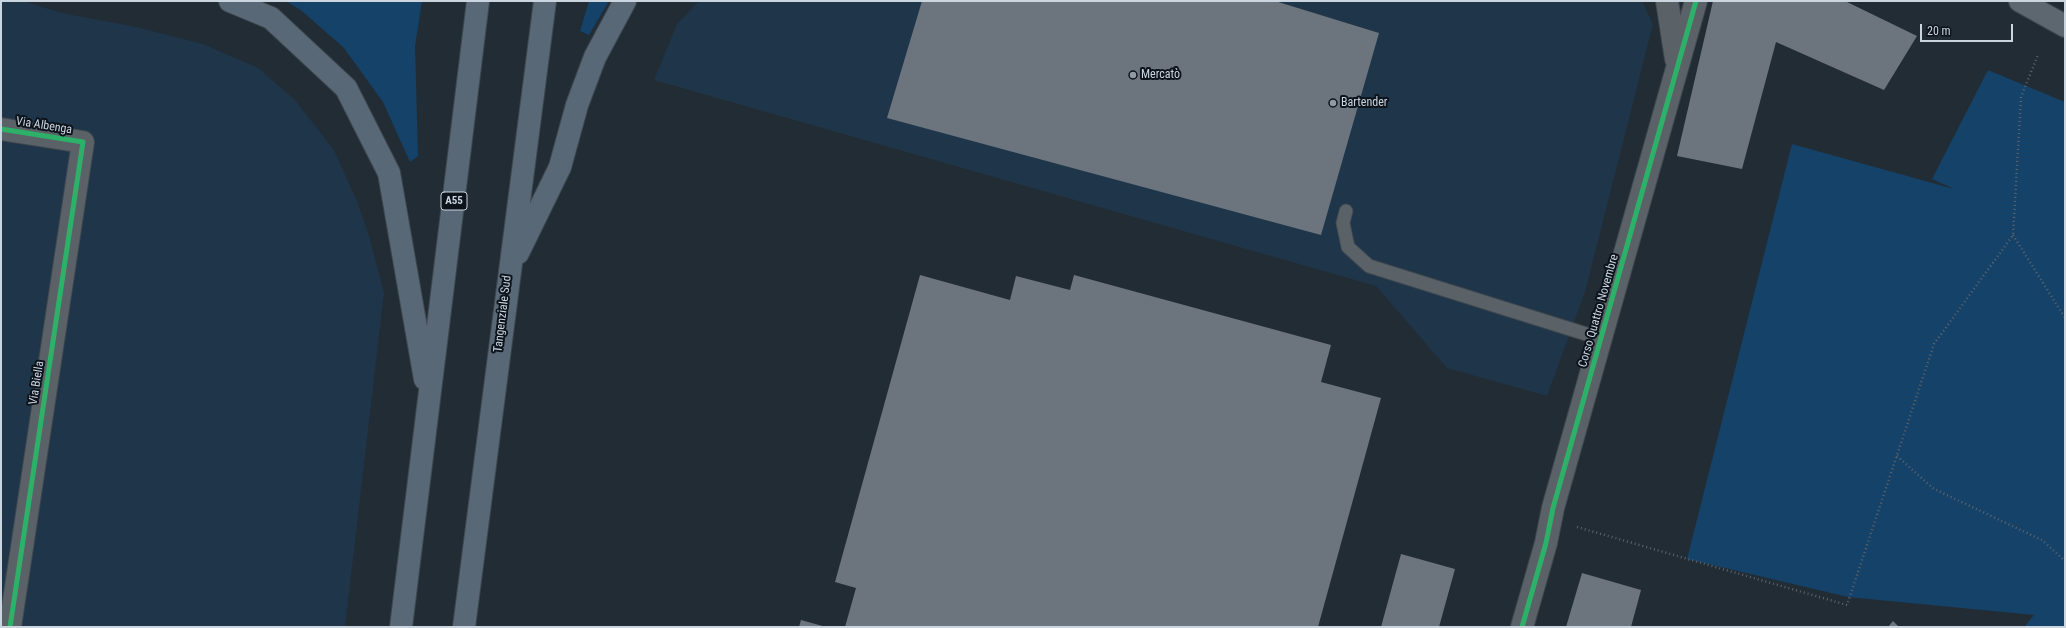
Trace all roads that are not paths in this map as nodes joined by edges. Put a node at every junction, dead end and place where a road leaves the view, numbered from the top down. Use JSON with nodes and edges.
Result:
{"nodes":[{"id":1,"x":230,"y":1,"type":"edge"},
{"id":2,"x":478,"y":1,"type":"edge"},
{"id":3,"x":545,"y":1,"type":"edge"},
{"id":4,"x":625,"y":1,"type":"edge"},
{"id":5,"x":1667,"y":1,"type":"edge"},
{"id":6,"x":1696,"y":1,"type":"edge"},
{"id":7,"x":2020,"y":1,"type":"edge"},
{"id":8,"x":2065,"y":26,"type":"edge"},
{"id":9,"x":1677,"y":68,"type":"junction"},
{"id":10,"x":1,"y":129,"type":"edge"},
{"id":11,"x":83,"y":142,"type":"joint"},
{"id":12,"x":1346,"y":211,"type":"dead end"},
{"id":13,"x":509,"y":272,"type":"junction"},
{"id":14,"x":1602,"y":339,"type":"junction"},
{"id":15,"x":429,"y":400,"type":"junction"},
{"id":16,"x":10,"y":627,"type":"edge"},
{"id":17,"x":401,"y":627,"type":"edge"},
{"id":18,"x":464,"y":627,"type":"edge"},
{"id":19,"x":1522,"y":627,"type":"edge"}],
"edges":[{"from":1,"to":15,"type":"highway"},
{"from":2,"to":15,"type":"highway","number":"A55"},
{"from":3,"to":13,"type":"highway","name":"Tangenziale Sud"},
{"from":4,"to":13,"type":"highway"},
{"from":5,"to":9,"type":"street","name":"Corso Quattro Novembre"},
{"from":6,"to":9,"type":"street","name":"Corso Quattro Novembre"},
{"from":7,"to":8,"type":"main road"},
{"from":9,"to":14,"type":"street","name":"Corso Quattro Novembre"},
{"from":10,"to":11,"type":"street","name":"Via Albenga"},
{"from":11,"to":16,"type":"street","name":"Via Biella"},
{"from":12,"to":14,"type":"lane"},
{"from":13,"to":18,"type":"highway","name":"Tangenziale Sud"},
{"from":14,"to":19,"type":"street","name":"Corso Quattro Novembre"},
{"from":15,"to":17,"type":"highway","number":"A55"}]}
